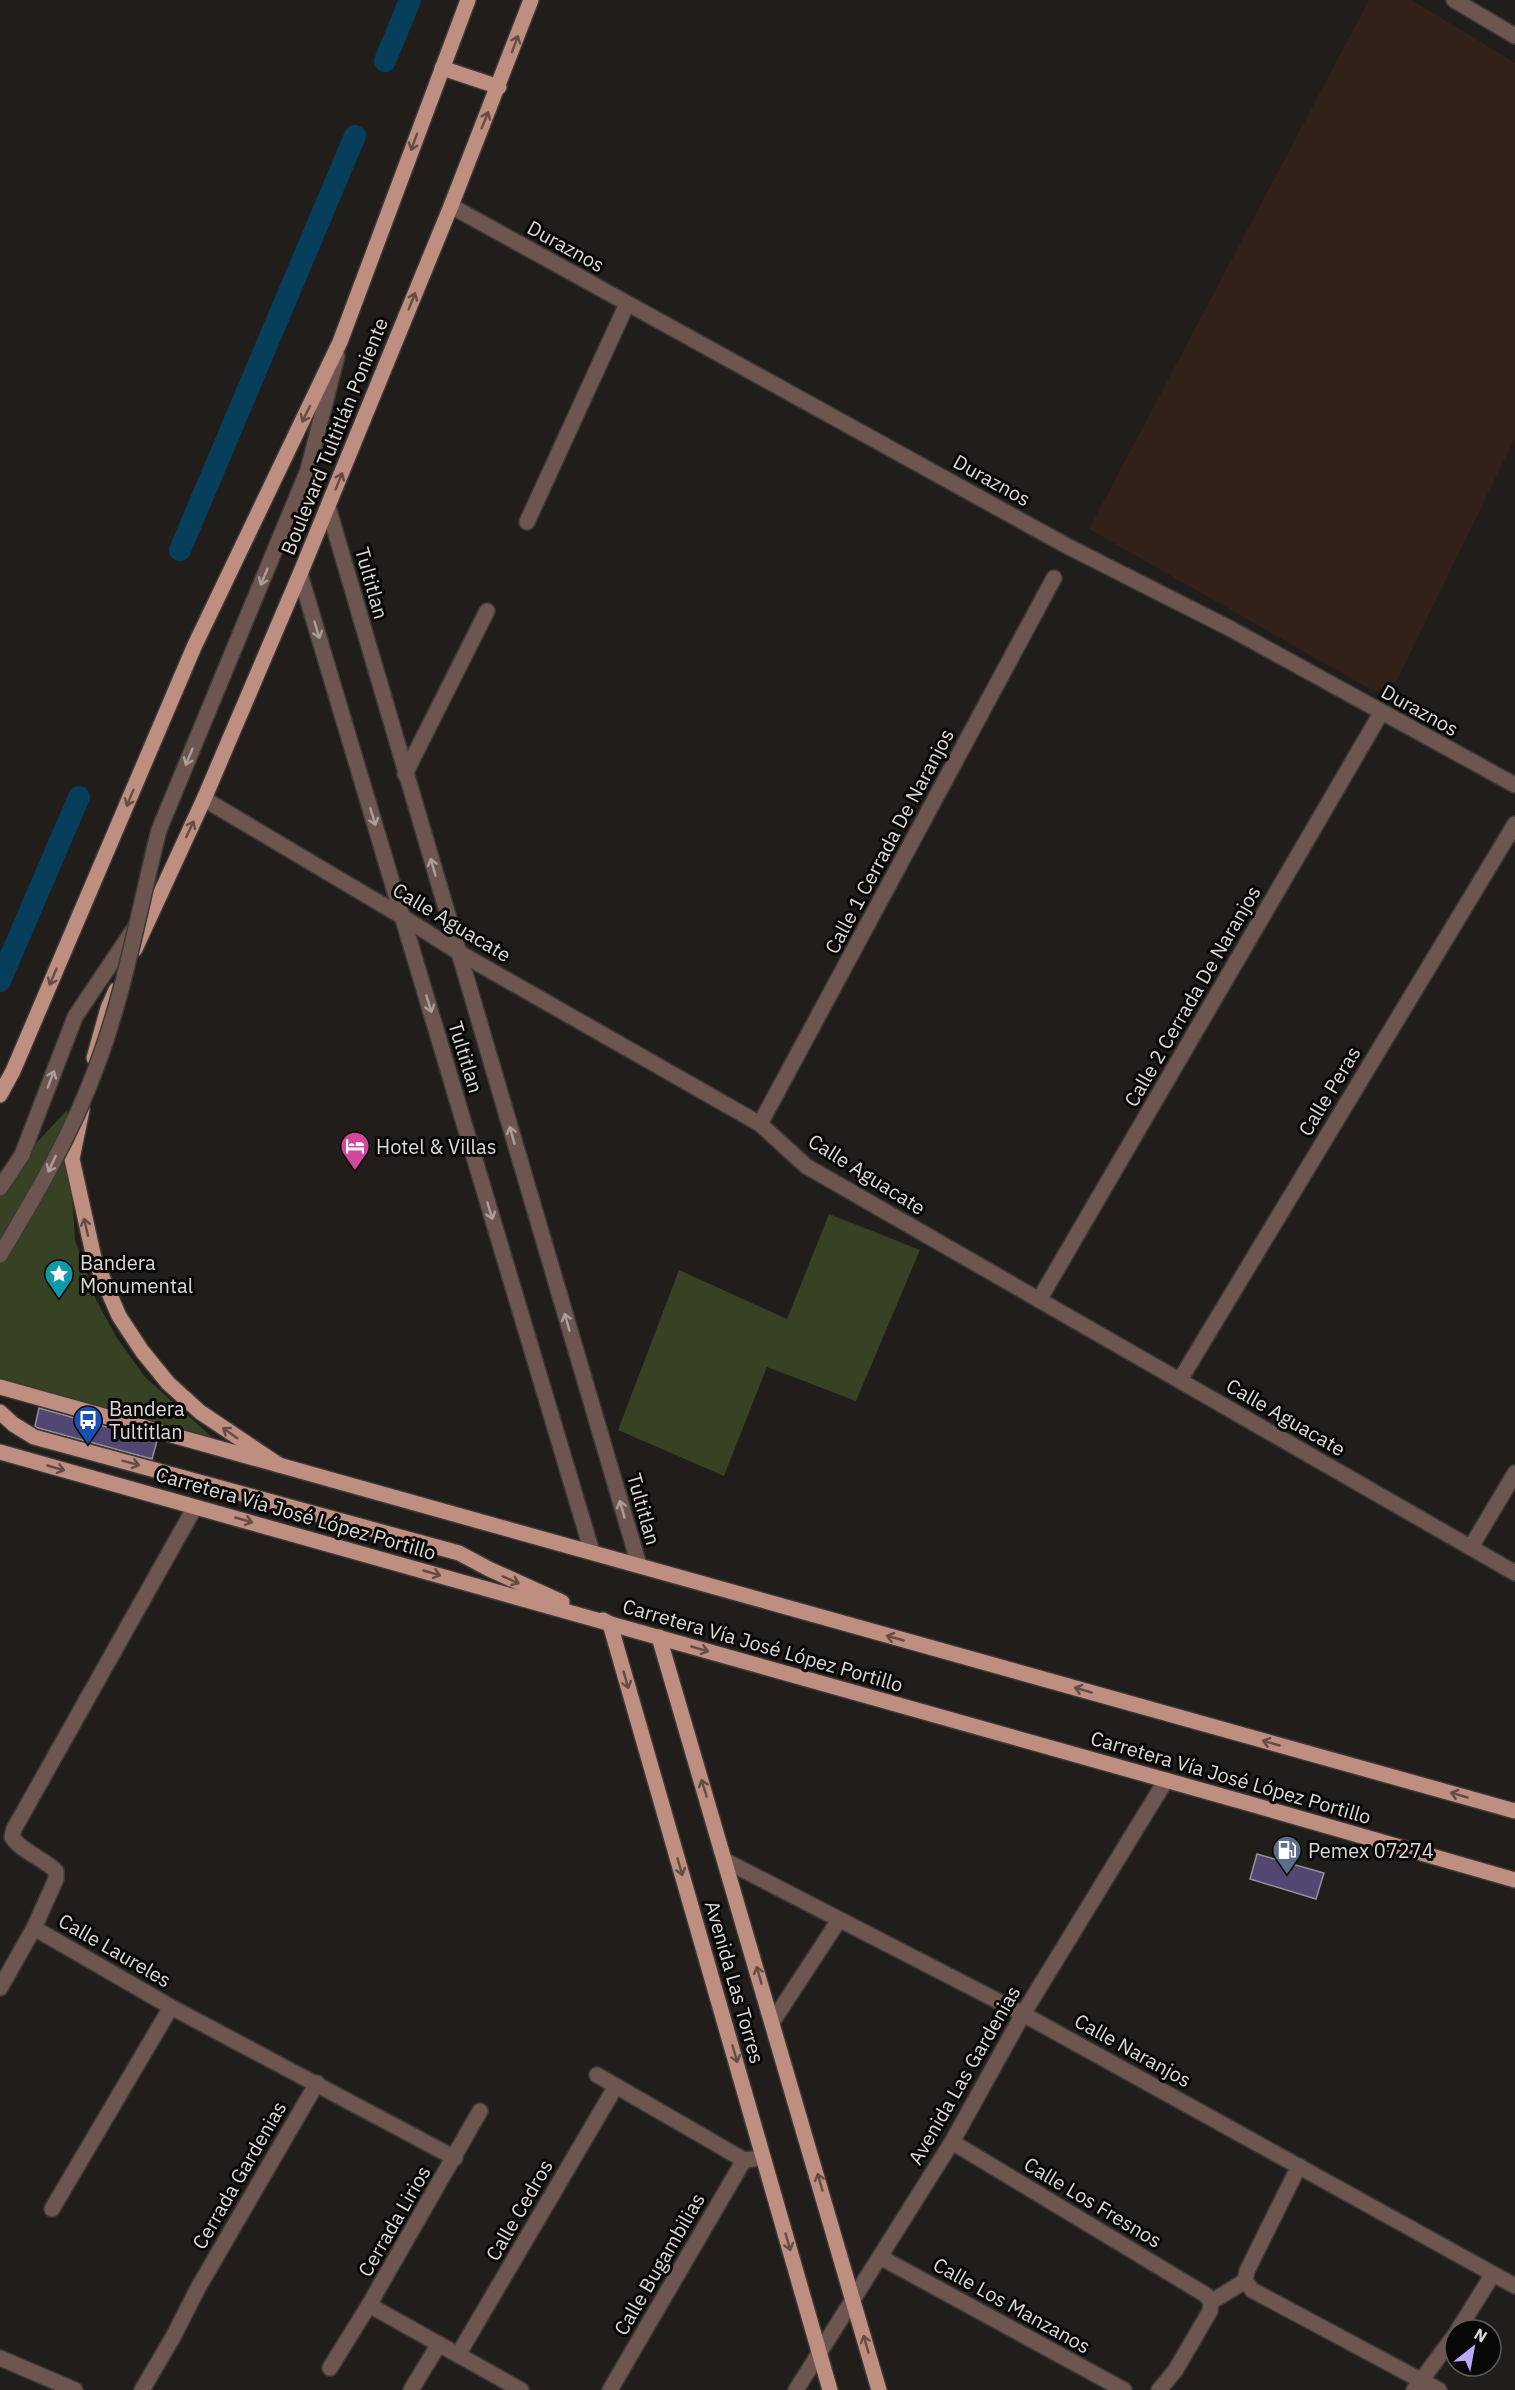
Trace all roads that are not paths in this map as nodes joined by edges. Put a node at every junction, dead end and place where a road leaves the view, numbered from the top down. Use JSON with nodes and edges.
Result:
{"nodes":[{"id":1,"x":468,"y":0,"type":"edge"},
{"id":2,"x":531,"y":0,"type":"edge"},
{"id":3,"x":1454,"y":0,"type":"edge"},
{"id":4,"x":1515,"y":36,"type":"edge"},
{"id":5,"x":442,"y":68,"type":"junction"},
{"id":6,"x":499,"y":87,"type":"junction"},
{"id":7,"x":451,"y":206,"type":"junction"},
{"id":8,"x":627,"y":304,"type":"junction"},
{"id":9,"x":340,"y":342,"type":"junction"},
{"id":10,"x":328,"y":507,"type":"junction"},
{"id":11,"x":528,"y":522,"type":"dead end"},
{"id":12,"x":300,"y":574,"type":"junction"},
{"id":13,"x":1054,"y":579,"type":"dead end"},
{"id":14,"x":487,"y":611,"type":"dead end"},
{"id":15,"x":1381,"y":713,"type":"junction"},
{"id":16,"x":405,"y":774,"type":"junction"},
{"id":17,"x":1515,"y":785,"type":"edge"},
{"id":18,"x":204,"y":799,"type":"junction"},
{"id":19,"x":1515,"y":824,"type":"edge"},
{"id":20,"x":165,"y":882,"type":"junction"},
{"id":21,"x":403,"y":917,"type":"junction"},
{"id":22,"x":458,"y":952,"type":"junction"},
{"id":23,"x":0,"y":1095,"type":"edge"},
{"id":24,"x":760,"y":1124,"type":"junction"},
{"id":25,"x":0,"y":1188,"type":"edge"},
{"id":26,"x":0,"y":1255,"type":"edge"},
{"id":27,"x":1039,"y":1300,"type":"junction"},
{"id":28,"x":1180,"y":1380,"type":"junction"},
{"id":29,"x":0,"y":1387,"type":"edge"},
{"id":30,"x":0,"y":1412,"type":"edge"},
{"id":31,"x":0,"y":1452,"type":"edge"},
{"id":32,"x":279,"y":1465,"type":"junction"},
{"id":33,"x":1515,"y":1473,"type":"edge"},
{"id":34,"x":195,"y":1507,"type":"junction"},
{"id":35,"x":1470,"y":1547,"type":"junction"},
{"id":36,"x":592,"y":1552,"type":"junction"},
{"id":37,"x":639,"y":1565,"type":"junction"},
{"id":38,"x":1515,"y":1573,"type":"edge"},
{"id":39,"x":610,"y":1624,"type":"junction"},
{"id":40,"x":659,"y":1637,"type":"junction"},
{"id":41,"x":1166,"y":1780,"type":"junction"},
{"id":42,"x":1515,"y":1811,"type":"edge"},
{"id":43,"x":726,"y":1861,"type":"junction"},
{"id":44,"x":1515,"y":1880,"type":"edge"},
{"id":45,"x":839,"y":1920,"type":"junction"},
{"id":46,"x":34,"y":1928,"type":"junction"},
{"id":47,"x":0,"y":1988,"type":"edge"},
{"id":48,"x":171,"y":2007,"type":"junction"},
{"id":49,"x":1023,"y":2014,"type":"junction"},
{"id":50,"x":773,"y":2021,"type":"junction"},
{"id":51,"x":597,"y":2075,"type":"dead end"},
{"id":52,"x":317,"y":2083,"type":"junction"},
{"id":53,"x":616,"y":2086,"type":"junction"},
{"id":54,"x":480,"y":2111,"type":"dead end"},
{"id":55,"x":952,"y":2142,"type":"junction"},
{"id":56,"x":764,"y":2157,"type":"junction"},
{"id":57,"x":455,"y":2158,"type":"junction"},
{"id":58,"x":744,"y":2160,"type":"junction"},
{"id":59,"x":1299,"y":2166,"type":"junction"},
{"id":60,"x":52,"y":2209,"type":"dead end"},
{"id":61,"x":880,"y":2257,"type":"junction"},
{"id":62,"x":1493,"y":2274,"type":"junction"},
{"id":63,"x":1245,"y":2281,"type":"junction"},
{"id":64,"x":1515,"y":2286,"type":"edge"},
{"id":65,"x":853,"y":2299,"type":"junction"},
{"id":66,"x":1211,"y":2302,"type":"junction"},
{"id":67,"x":369,"y":2305,"type":"junction"},
{"id":68,"x":1466,"y":2318,"type":"edge"},
{"id":69,"x":439,"y":2344,"type":"junction"},
{"id":70,"x":820,"y":2352,"type":"junction"},
{"id":71,"x":1443,"y":2352,"type":"edge"},
{"id":72,"x":458,"y":2355,"type":"junction"},
{"id":73,"x":0,"y":2358,"type":"edge"},
{"id":74,"x":330,"y":2368,"type":"dead end"},
{"id":75,"x":1418,"y":2385,"type":"edge"},
{"id":76,"x":75,"y":2390,"type":"edge"},
{"id":77,"x":142,"y":2390,"type":"edge"},
{"id":78,"x":411,"y":2390,"type":"edge"},
{"id":79,"x":521,"y":2390,"type":"edge"},
{"id":80,"x":610,"y":2390,"type":"edge"},
{"id":81,"x":796,"y":2390,"type":"edge"},
{"id":82,"x":830,"y":2390,"type":"edge"},
{"id":83,"x":879,"y":2390,"type":"edge"},
{"id":84,"x":1124,"y":2390,"type":"edge"},
{"id":85,"x":1159,"y":2390,"type":"edge"},
{"id":86,"x":1439,"y":2390,"type":"edge"}],
"edges":[{"from":1,"to":5,"type":"main road","name":"Boulevard Tultitlán Poniente"},
{"from":6,"to":2,"type":"main road","name":"Boulevard Tultitlán Poniente","one_way":true},
{"from":3,"to":4,"type":"street"},
{"from":5,"to":6,"type":"main road"},
{"from":5,"to":9,"type":"main road","name":"Boulevard Tultitlán Poniente","one_way":true},
{"from":7,"to":6,"type":"main road","name":"Boulevard Tultitlán Poniente","one_way":true},
{"from":7,"to":8,"type":"street","name":"Duraznos"},
{"from":10,"to":7,"type":"main road","name":"Boulevard Tultitlán Poniente","one_way":true},
{"from":8,"to":11,"type":"street"},
{"from":8,"to":15,"type":"street","name":"Duraznos"},
{"from":9,"to":23,"type":"main road","one_way":true},
{"from":9,"to":26,"type":"street","name":"Boulevard Tultitlán Poniente","one_way":true,"bridge":true},
{"from":10,"to":12,"type":"main road","name":"Boulevard Tultitlán Poniente"},
{"from":10,"to":16,"type":"street","name":"Tultitlan"},
{"from":12,"to":18,"type":"main road","name":"Boulevard Tultitlán Poniente"},
{"from":12,"to":21,"type":"street","name":"Tultitlan","one_way":true},
{"from":13,"to":24,"type":"street","name":"Calle 1 Cerrada De Naranjos"},
{"from":14,"to":16,"type":"street"},
{"from":15,"to":17,"type":"street","name":"Duraznos"},
{"from":15,"to":27,"type":"street","name":"Calle 2 Cerrada De Naranjos"},
{"from":22,"to":16,"type":"street","name":"Tultitlan","one_way":true},
{"from":20,"to":18,"type":"main road","name":"Boulevard Tultitlán Poniente","one_way":true},
{"from":18,"to":21,"type":"street","name":"Calle Aguacate"},
{"from":19,"to":28,"type":"street","name":"Calle Peras"},
{"from":25,"to":20,"type":"street","one_way":true},
{"from":32,"to":20,"type":"main road","name":"Boulevard Tultitlán Poniente","one_way":true},
{"from":21,"to":22,"type":"street","name":"Calle Aguacate"},
{"from":21,"to":36,"type":"street","name":"Tultitlan","one_way":true},
{"from":22,"to":24,"type":"street","name":"Calle Aguacate"},
{"from":37,"to":22,"type":"street","name":"Tultitlan","one_way":true},
{"from":24,"to":27,"type":"street","name":"Calle Aguacate"},
{"from":27,"to":28,"type":"street","name":"Calle Aguacate"},
{"from":28,"to":35,"type":"street","name":"Calle Aguacate"},
{"from":29,"to":32,"type":"main road","name":"Carretera Vía José López Portillo"},
{"from":30,"to":39,"type":"main road","one_way":true},
{"from":31,"to":34,"type":"main road","name":"Carretera Vía José López Portillo","one_way":true},
{"from":32,"to":36,"type":"main road","name":"Carretera Vía José López Portillo"},
{"from":33,"to":35,"type":"street"},
{"from":34,"to":39,"type":"main road","name":"Carretera Vía José López Portillo","one_way":true},
{"from":34,"to":46,"type":"street","name":"Calle Laureles"},
{"from":35,"to":38,"type":"street","name":"Calle Aguacate"},
{"from":36,"to":37,"type":"main road","name":"Carretera Vía José López Portillo"},
{"from":42,"to":37,"type":"main road","name":"Carretera Vía José López Portillo","one_way":true},
{"from":39,"to":40,"type":"main road","name":"Carretera Vía José López Portillo"},
{"from":39,"to":56,"type":"main road","name":"Avenida Las Torres","one_way":true},
{"from":40,"to":41,"type":"main road","name":"Carretera Vía José López Portillo","one_way":true},
{"from":43,"to":40,"type":"main road","name":"Avenida Las Torres","one_way":true},
{"from":41,"to":44,"type":"main road","name":"Carretera Vía José López Portillo"},
{"from":41,"to":49,"type":"street","name":"Avenida Las Gardenias"},
{"from":43,"to":45,"type":"street","name":"Calle Naranjos"},
{"from":50,"to":43,"type":"main road","name":"Avenida Las Torres","one_way":true},
{"from":45,"to":49,"type":"street","name":"Calle Naranjos"},
{"from":45,"to":50,"type":"street"},
{"from":46,"to":47,"type":"street"},
{"from":46,"to":48,"type":"street","name":"Calle Laureles"},
{"from":48,"to":52,"type":"street","name":"Calle Laureles"},
{"from":48,"to":60,"type":"street"},
{"from":49,"to":55,"type":"street","name":"Avenida Las Gardenias"},
{"from":49,"to":59,"type":"street","name":"Calle Naranjos"},
{"from":65,"to":50,"type":"main road","name":"Avenida Las Torres","one_way":true},
{"from":51,"to":53,"type":"street"},
{"from":52,"to":57,"type":"street","name":"Calle Laureles"},
{"from":52,"to":77,"type":"street","name":"Cerrada Gardenias"},
{"from":53,"to":58,"type":"street"},
{"from":53,"to":72,"type":"street","name":"Calle Cedros"},
{"from":54,"to":57,"type":"street","name":"Cerrada Lirios"},
{"from":55,"to":61,"type":"street","name":"Avenida Las Gardenias"},
{"from":55,"to":66,"type":"street","name":"Calle Los Fresnos"},
{"from":56,"to":58,"type":"street"},
{"from":56,"to":70,"type":"main road","name":"Avenida Las Torres","one_way":true},
{"from":57,"to":67,"type":"street","name":"Cerrada Lirios"},
{"from":58,"to":80,"type":"street","name":"Calle Bugambilias"},
{"from":59,"to":62,"type":"street","name":"Calle Naranjos"},
{"from":59,"to":63,"type":"street"},
{"from":61,"to":65,"type":"street","name":"Avenida Las Gardenias"},
{"from":61,"to":84,"type":"street","name":"Calle Los Manzanos"},
{"from":62,"to":64,"type":"street","name":"Calle Naranjos"},
{"from":62,"to":68,"type":"street"},
{"from":63,"to":66,"type":"street"},
{"from":63,"to":75,"type":"street"},
{"from":65,"to":70,"type":"street","name":"Avenida Las Gardenias"},
{"from":83,"to":65,"type":"main road","name":"Avenida Las Torres","one_way":true},
{"from":66,"to":85,"type":"street"},
{"from":67,"to":69,"type":"street"},
{"from":67,"to":74,"type":"street","name":"Cerrada Lirios"},
{"from":69,"to":72,"type":"street"},
{"from":69,"to":78,"type":"street"},
{"from":70,"to":81,"type":"street","name":"Avenida Las Gardenias"},
{"from":70,"to":82,"type":"main road","name":"Avenida Las Torres"},
{"from":71,"to":75,"type":"street"},
{"from":72,"to":79,"type":"street"},
{"from":73,"to":76,"type":"street"},
{"from":75,"to":86,"type":"street"}]}
